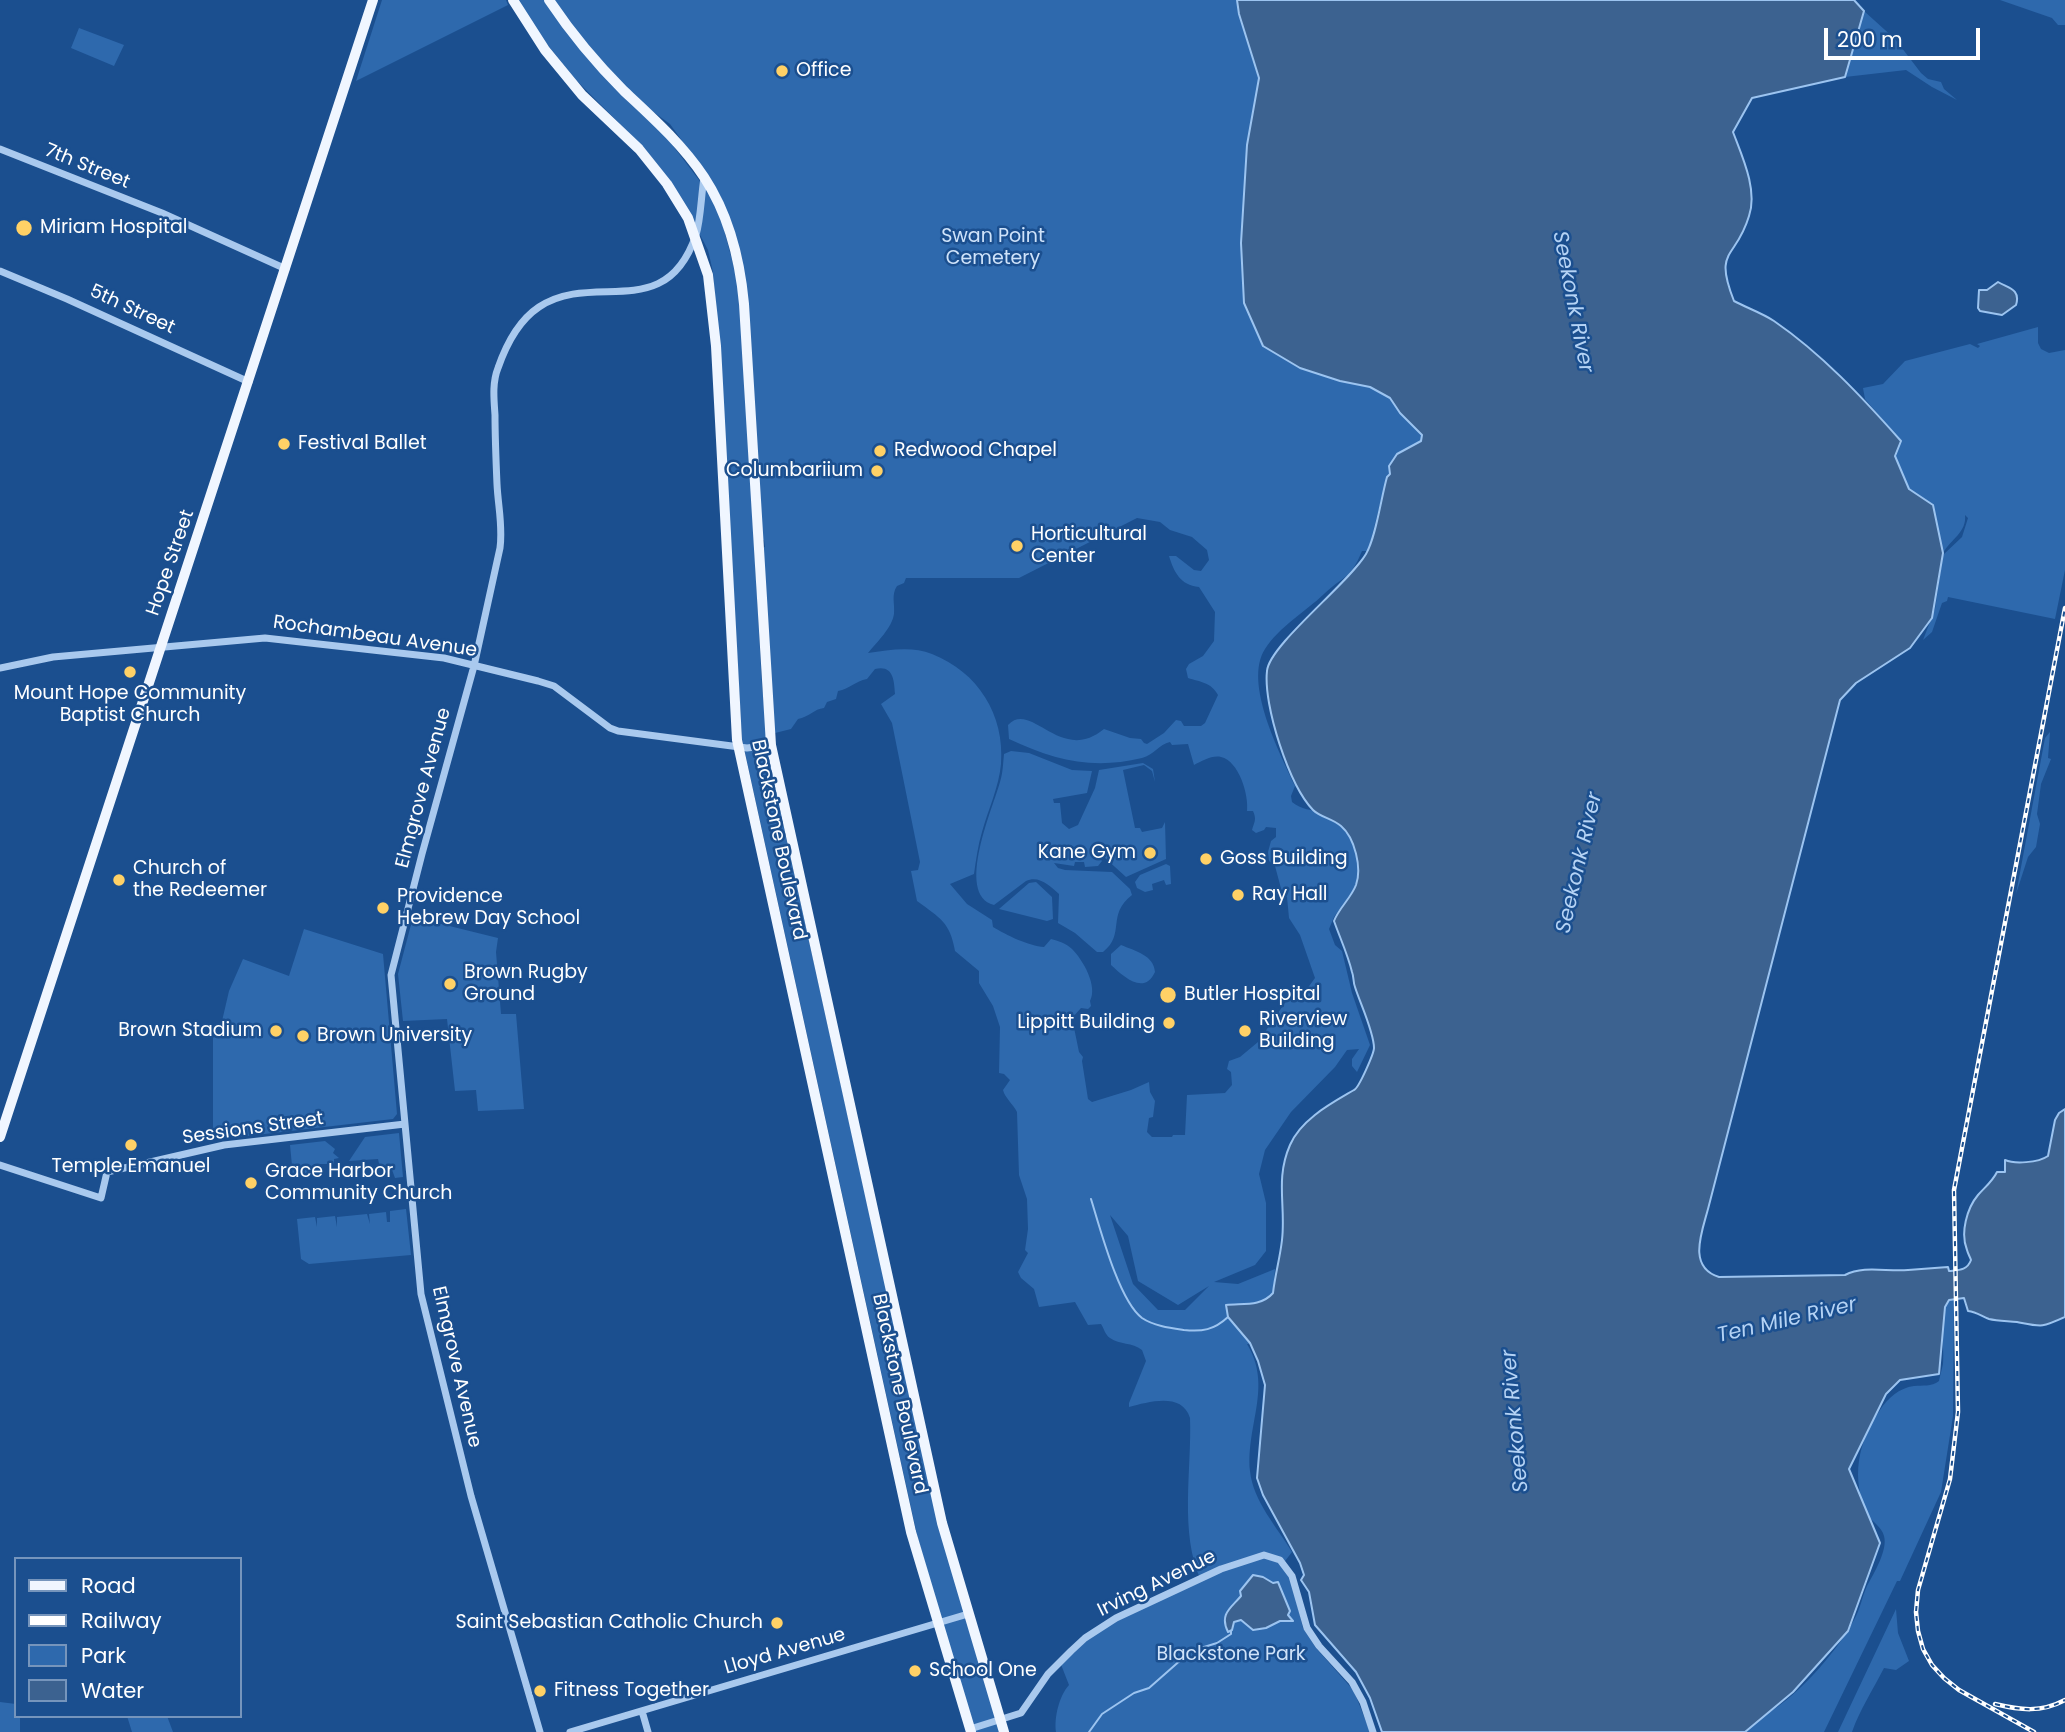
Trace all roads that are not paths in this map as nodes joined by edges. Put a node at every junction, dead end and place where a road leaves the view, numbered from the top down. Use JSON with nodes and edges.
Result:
{"nodes":[{"id":1,"x":373,"y":0,"type":"edge"},
{"id":2,"x":513,"y":0,"type":"edge"},
{"id":3,"x":549,"y":0,"type":"edge"},
{"id":4,"x":0,"y":149,"type":"edge"},
{"id":5,"x":704,"y":177,"type":"junction"},
{"id":6,"x":695,"y":237,"type":"junction"},
{"id":7,"x":286,"y":269,"type":"junction"},
{"id":8,"x":0,"y":271,"type":"edge"},
{"id":9,"x":249,"y":382,"type":"junction"},
{"id":10,"x":161,"y":647,"type":"junction"},
{"id":11,"x":474,"y":666,"type":"junction"},
{"id":12,"x":0,"y":668,"type":"edge"},
{"id":13,"x":771,"y":745,"type":"junction"},
{"id":14,"x":739,"y":747,"type":"junction"},
{"id":15,"x":405,"y":1124,"type":"junction"},
{"id":16,"x":0,"y":1137,"type":"edge"},
{"id":17,"x":0,"y":1165,"type":"edge"},
{"id":18,"x":968,"y":1614,"type":"junction"},
{"id":19,"x":939,"y":1623,"type":"junction"},
{"id":20,"x":642,"y":1711,"type":"junction"},
{"id":21,"x":1000,"y":1720,"type":"junction"},
{"id":22,"x":971,"y":1730,"type":"edge"},
{"id":23,"x":540,"y":1732,"type":"edge"},
{"id":24,"x":570,"y":1732,"type":"edge"},
{"id":25,"x":648,"y":1732,"type":"edge"},
{"id":26,"x":1004,"y":1732,"type":"edge"},
{"id":27,"x":1373,"y":1732,"type":"edge"}],
"edges":[{"from":1,"to":7,"type":"main road","name":"Hope Street"},
{"from":2,"to":6,"type":"main road","name":"Blackstone Boulevard"},
{"from":3,"to":5,"type":"main road","name":"Blackstone Boulevard"},
{"from":4,"to":7,"type":"street","name":"7th Street"},
{"from":5,"to":6,"type":"street","name":"Elmgrove Avenue"},
{"from":5,"to":13,"type":"main road","name":"Blackstone Boulevard"},
{"from":6,"to":11,"type":"street","name":"Elmgrove Avenue"},
{"from":6,"to":14,"type":"main road","name":"Blackstone Boulevard"},
{"from":7,"to":9,"type":"main road","name":"Hope Street"},
{"from":8,"to":9,"type":"street","name":"5th Street"},
{"from":9,"to":10,"type":"main road","name":"Hope Street"},
{"from":10,"to":11,"type":"street","name":"Rochambeau Avenue"},
{"from":10,"to":12,"type":"street","name":"Rochambeau Avenue"},
{"from":10,"to":16,"type":"main road","name":"Hope Street"},
{"from":11,"to":14,"type":"street","name":"Rochambeau Avenue"},
{"from":11,"to":15,"type":"street","name":"Elmgrove Avenue"},
{"from":13,"to":14,"type":"street","name":"Rochambeau Avenue"},
{"from":13,"to":18,"type":"main road","name":"Blackstone Boulevard"},
{"from":14,"to":19,"type":"main road","name":"Blackstone Boulevard"},
{"from":15,"to":17,"type":"street","name":"Sessions Street"},
{"from":15,"to":23,"type":"street","name":"Elmgrove Avenue"},
{"from":18,"to":19,"type":"street","name":"Lloyd Avenue"},
{"from":18,"to":21,"type":"main road","name":"Blackstone Boulevard"},
{"from":19,"to":20,"type":"street","name":"Lloyd Avenue"},
{"from":19,"to":22,"type":"main road","name":"Blackstone Boulevard"},
{"from":20,"to":24,"type":"street","name":"Lloyd Avenue"},
{"from":20,"to":25,"type":"street"},
{"from":21,"to":22,"type":"street","name":"Irving Avenue"},
{"from":21,"to":26,"type":"main road","name":"Blackstone Boulevard"},
{"from":21,"to":27,"type":"street","name":"Irving Avenue"}]}
